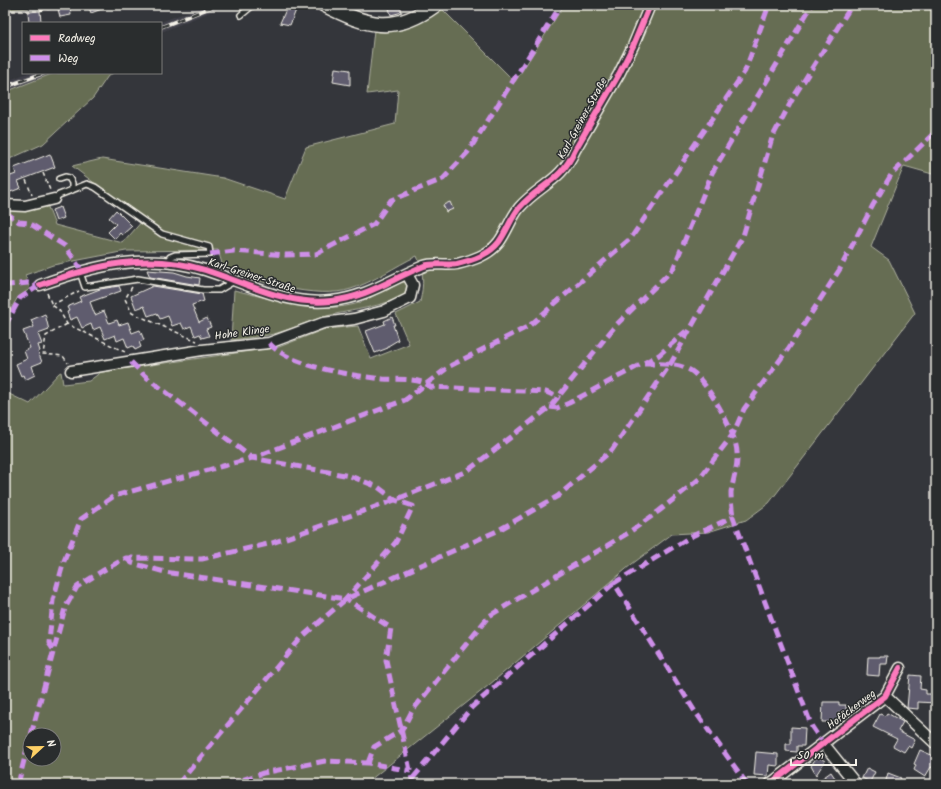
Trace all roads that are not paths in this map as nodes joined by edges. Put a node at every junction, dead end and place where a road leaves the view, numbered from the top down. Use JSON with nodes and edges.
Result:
{"nodes":[{"id":1,"x":253,"y":5,"type":"edge"},
{"id":2,"x":325,"y":5,"type":"edge"},
{"id":3,"x":435,"y":5,"type":"edge"},
{"id":4,"x":650,"y":5,"type":"edge"},
{"id":5,"x":241,"y":15,"type":"dead end"},
{"id":6,"x":58,"y":179,"type":"dead end"},
{"id":7,"x":72,"y":190,"type":"junction"},
{"id":8,"x":54,"y":199,"type":"joint"},
{"id":9,"x":5,"y":206,"type":"edge"},
{"id":10,"x":167,"y":262,"type":"junction"},
{"id":11,"x":80,"y":272,"type":"junction"},
{"id":12,"x":407,"y":274,"type":"junction"},
{"id":13,"x":234,"y":281,"type":"junction"},
{"id":14,"x":42,"y":287,"type":"road end"},
{"id":15,"x":71,"y":371,"type":"dead end"},
{"id":16,"x":900,"y":668,"type":"dead end"},
{"id":17,"x":885,"y":696,"type":"junction"},
{"id":18,"x":823,"y":743,"type":"junction"},
{"id":19,"x":936,"y":744,"type":"edge"},
{"id":20,"x":770,"y":784,"type":"edge"},
{"id":21,"x":856,"y":784,"type":"edge"}],
"edges":[{"from":1,"to":5,"type":"lane"},
{"from":2,"to":3,"type":"main road"},
{"from":4,"to":12,"type":"street","name":"Karl-Greiner-Straße"},
{"from":6,"to":7,"type":"lane"},
{"from":7,"to":8,"type":"lane"},
{"from":7,"to":10,"type":"lane"},
{"from":8,"to":9,"type":"street"},
{"from":10,"to":11,"type":"street","name":"Karl-Greiner-Straße"},
{"from":10,"to":13,"type":"street","name":"Karl-Greiner-Straße"},
{"from":11,"to":13,"type":"lane"},
{"from":11,"to":14,"type":"street","name":"Karl-Greiner-Straße"},
{"from":12,"to":13,"type":"street","name":"Karl-Greiner-Straße"},
{"from":12,"to":15,"type":"street","name":"Hohe Klinge"},
{"from":16,"to":17,"type":"street","name":"Hofäckerweg"},
{"from":17,"to":18,"type":"street","name":"Hofäckerweg"},
{"from":17,"to":19,"type":"street","name":"Hofäckerweg"},
{"from":18,"to":20,"type":"street","name":"Hofäckerweg"},
{"from":18,"to":21,"type":"street"}]}
